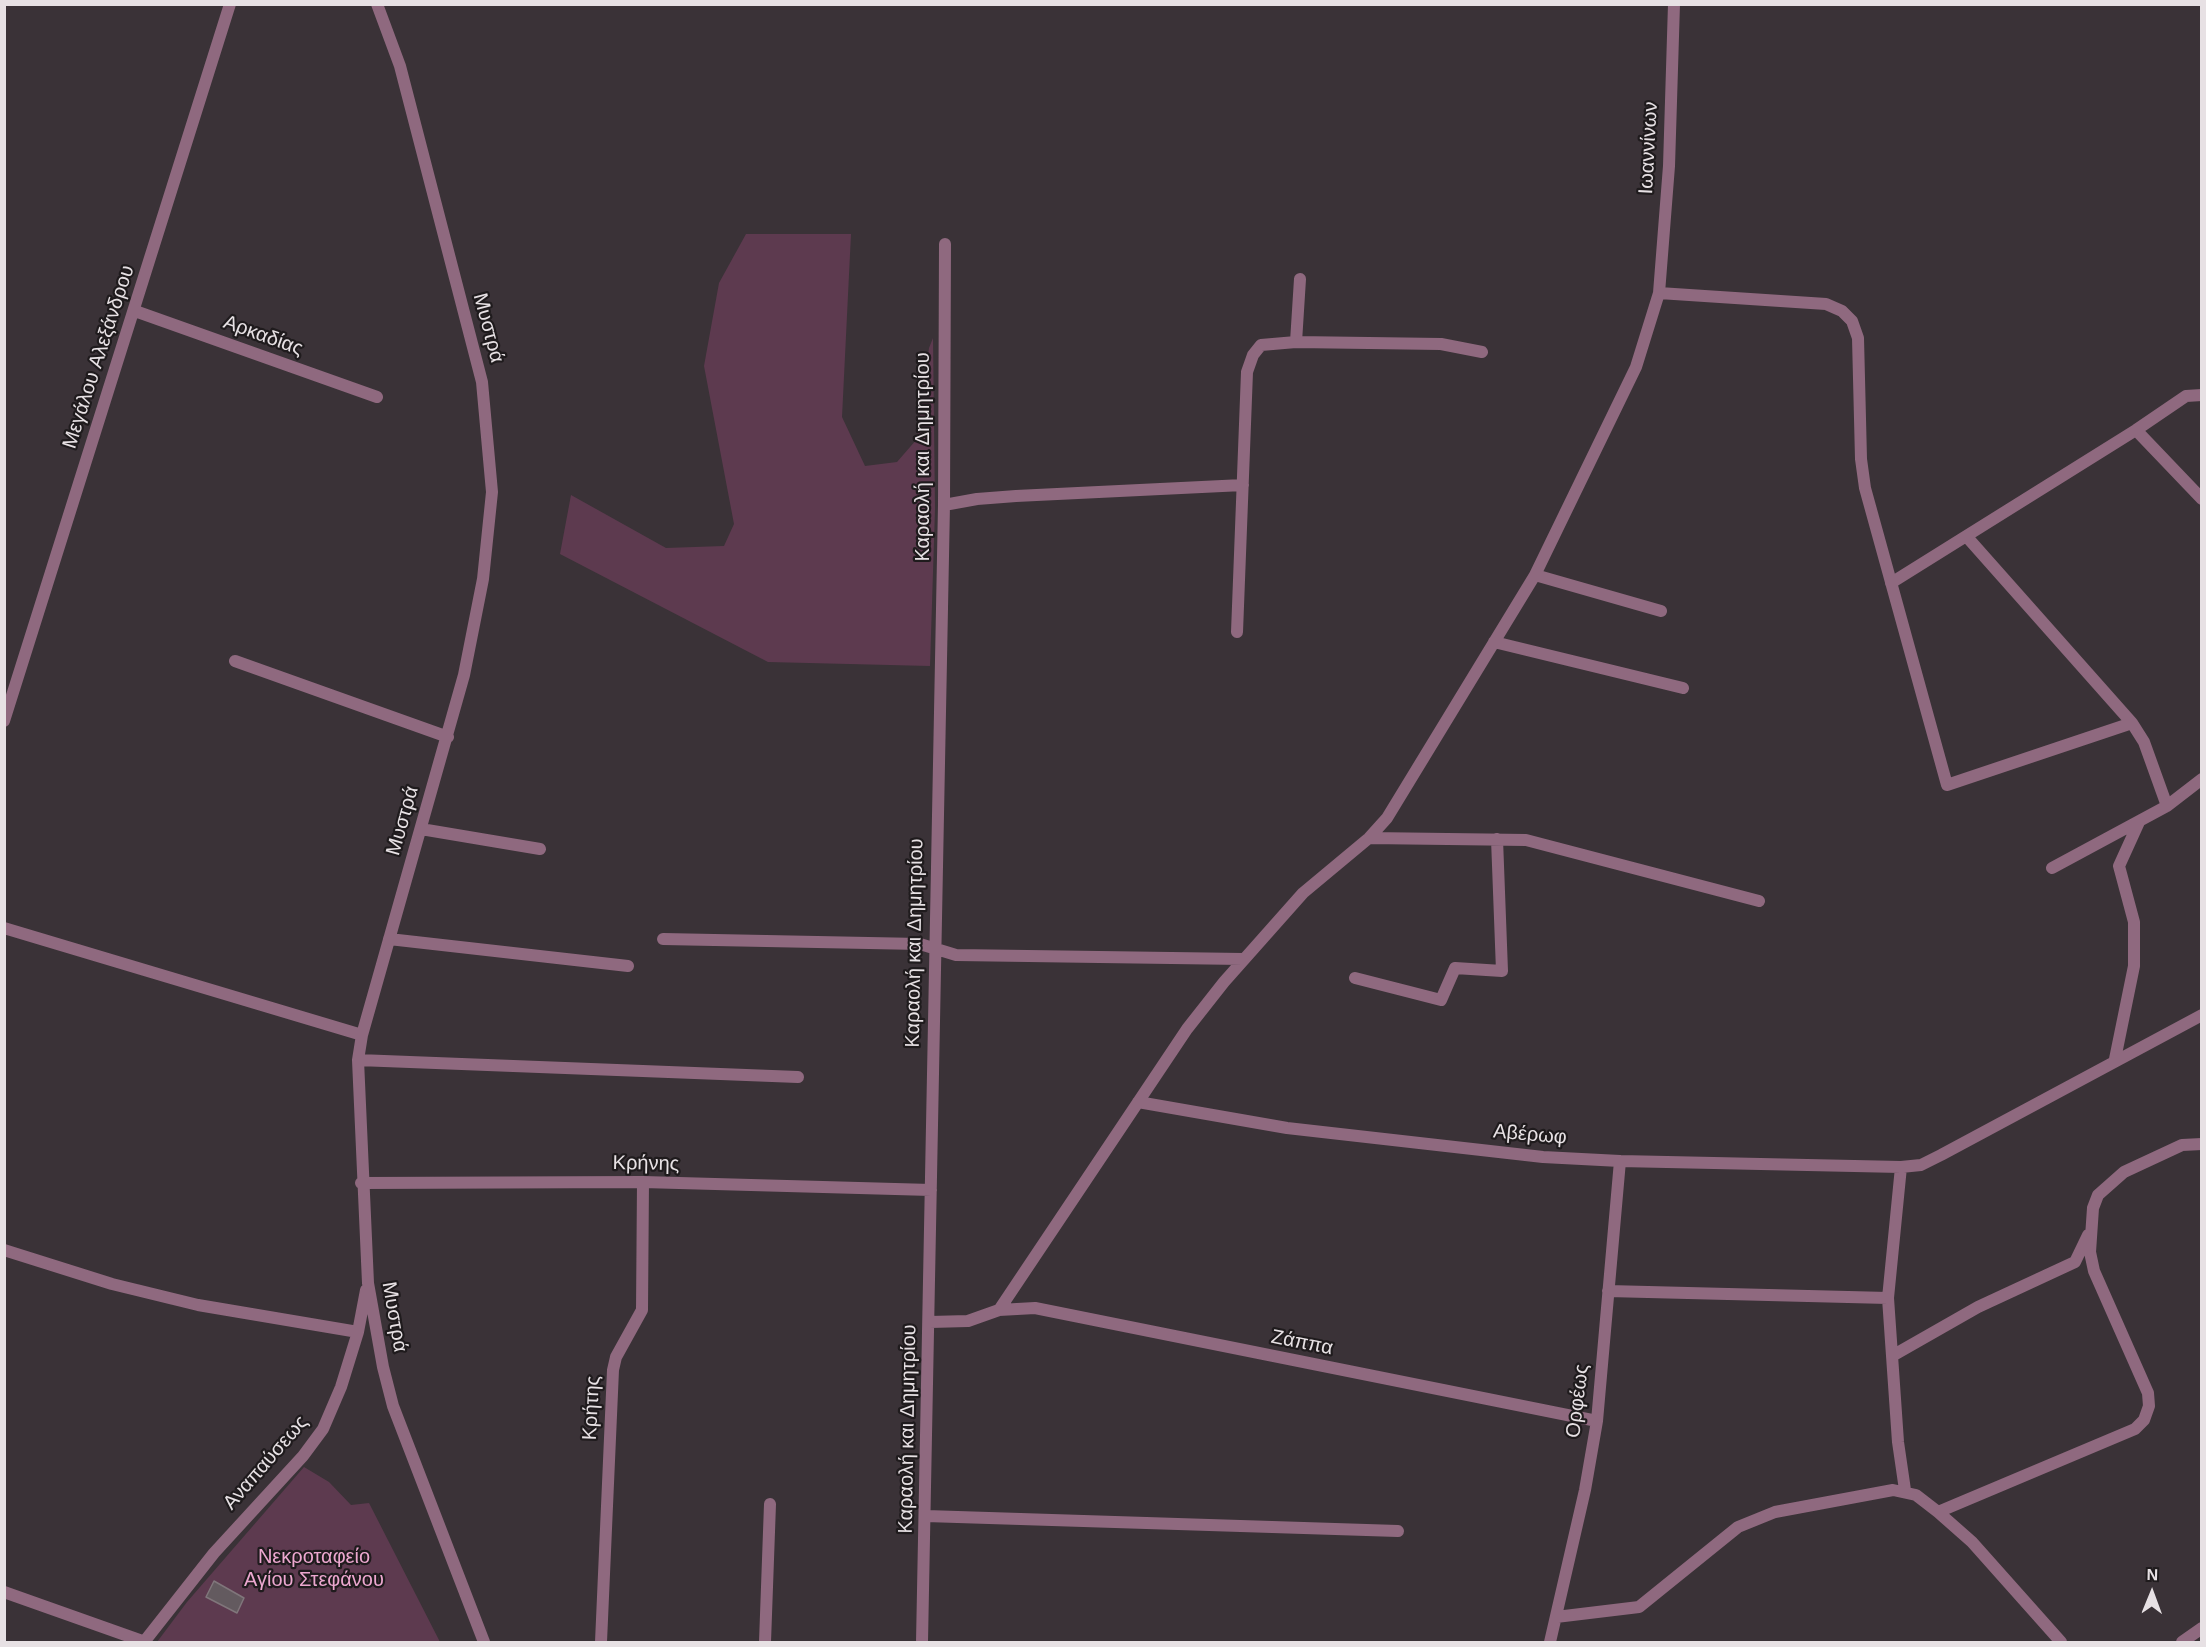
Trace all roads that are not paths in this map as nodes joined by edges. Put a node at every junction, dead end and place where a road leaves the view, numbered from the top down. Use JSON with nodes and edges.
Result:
{"nodes":[{"id":1,"x":230,"y":4,"type":"edge"},
{"id":2,"x":377,"y":4,"type":"edge"},
{"id":3,"x":1674,"y":4,"type":"edge"},
{"id":4,"x":945,"y":244,"type":"dead end"},
{"id":5,"x":1300,"y":279,"type":"dead end"},
{"id":6,"x":1659,"y":293,"type":"junction"},
{"id":7,"x":135,"y":311,"type":"junction"},
{"id":8,"x":1296,"y":342,"type":"junction"},
{"id":9,"x":1482,"y":352,"type":"dead end"},
{"id":10,"x":2202,"y":395,"type":"edge"},
{"id":11,"x":377,"y":397,"type":"dead end"},
{"id":12,"x":2136,"y":430,"type":"junction"},
{"id":13,"x":1243,"y":485,"type":"junction"},
{"id":14,"x":2202,"y":499,"type":"edge"},
{"id":15,"x":944,"y":505,"type":"junction"},
{"id":16,"x":1967,"y":537,"type":"junction"},
{"id":17,"x":1535,"y":575,"type":"junction"},
{"id":18,"x":1891,"y":583,"type":"junction"},
{"id":19,"x":1661,"y":611,"type":"dead end"},
{"id":20,"x":1237,"y":632,"type":"dead end"},
{"id":21,"x":1494,"y":642,"type":"junction"},
{"id":22,"x":235,"y":661,"type":"dead end"},
{"id":23,"x":1683,"y":688,"type":"dead end"},
{"id":24,"x":4,"y":721,"type":"edge"},
{"id":25,"x":2132,"y":723,"type":"junction"},
{"id":26,"x":448,"y":737,"type":"junction"},
{"id":27,"x":2202,"y":779,"type":"edge"},
{"id":28,"x":2167,"y":806,"type":"junction"},
{"id":29,"x":2139,"y":822,"type":"junction"},
{"id":30,"x":421,"y":829,"type":"junction"},
{"id":31,"x":1369,"y":838,"type":"junction"},
{"id":32,"x":1497,"y":839,"type":"junction"},
{"id":33,"x":540,"y":849,"type":"dead end"},
{"id":34,"x":2052,"y":868,"type":"dead end"},
{"id":35,"x":1759,"y":901,"type":"dead end"},
{"id":36,"x":4,"y":928,"type":"edge"},
{"id":37,"x":389,"y":939,"type":"junction"},
{"id":38,"x":663,"y":939,"type":"dead end"},
{"id":39,"x":933,"y":949,"type":"junction"},
{"id":40,"x":1243,"y":959,"type":"junction"},
{"id":41,"x":628,"y":966,"type":"dead end"},
{"id":42,"x":1355,"y":978,"type":"dead end"},
{"id":43,"x":2202,"y":1015,"type":"edge"},
{"id":44,"x":362,"y":1035,"type":"junction"},
{"id":45,"x":2115,"y":1059,"type":"junction"},
{"id":46,"x":358,"y":1060,"type":"junction"},
{"id":47,"x":798,"y":1077,"type":"dead end"},
{"id":48,"x":1138,"y":1102,"type":"junction"},
{"id":49,"x":2202,"y":1144,"type":"edge"},
{"id":50,"x":1620,"y":1161,"type":"junction"},
{"id":51,"x":1901,"y":1167,"type":"junction"},
{"id":52,"x":643,"y":1182,"type":"junction"},
{"id":53,"x":361,"y":1183,"type":"junction"},
{"id":54,"x":931,"y":1190,"type":"junction"},
{"id":55,"x":2090,"y":1230,"type":"junction"},
{"id":56,"x":4,"y":1250,"type":"edge"},
{"id":57,"x":368,"y":1283,"type":"junction"},
{"id":58,"x":1608,"y":1291,"type":"junction"},
{"id":59,"x":1888,"y":1298,"type":"junction"},
{"id":60,"x":999,"y":1310,"type":"junction"},
{"id":61,"x":930,"y":1322,"type":"junction"},
{"id":62,"x":358,"y":1332,"type":"junction"},
{"id":63,"x":1892,"y":1356,"type":"junction"},
{"id":64,"x":1597,"y":1421,"type":"junction"},
{"id":65,"x":1905,"y":1490,"type":"junction"},
{"id":66,"x":770,"y":1504,"type":"dead end"},
{"id":67,"x":1938,"y":1512,"type":"junction"},
{"id":68,"x":926,"y":1516,"type":"junction"},
{"id":69,"x":1398,"y":1531,"type":"dead end"},
{"id":70,"x":4,"y":1592,"type":"edge"},
{"id":71,"x":1556,"y":1617,"type":"junction"},
{"id":72,"x":2202,"y":1628,"type":"edge"},
{"id":73,"x":144,"y":1642,"type":"edge"},
{"id":74,"x":484,"y":1642,"type":"edge"},
{"id":75,"x":601,"y":1642,"type":"edge"},
{"id":76,"x":765,"y":1642,"type":"edge"},
{"id":77,"x":922,"y":1642,"type":"edge"},
{"id":78,"x":1550,"y":1642,"type":"edge"},
{"id":79,"x":2061,"y":1642,"type":"edge"},
{"id":80,"x":2182,"y":1642,"type":"edge"}],
"edges":[{"from":1,"to":7,"type":"street","name":"Μεγάλου Αλεξάνδρου"},
{"from":2,"to":26,"type":"street","name":"Μυστρά"},
{"from":3,"to":6,"type":"street","name":"Ιωαννίνων"},
{"from":4,"to":15,"type":"street","name":"Καραολή και Δημητρίου"},
{"from":5,"to":8,"type":"street"},
{"from":6,"to":17,"type":"street","name":"Ιωαννίνων"},
{"from":6,"to":18,"type":"street"},
{"from":7,"to":11,"type":"street","name":"Αρκαδίας"},
{"from":7,"to":24,"type":"street","name":"Μεγάλου Αλεξάνδρου"},
{"from":8,"to":9,"type":"street"},
{"from":8,"to":13,"type":"street"},
{"from":10,"to":12,"type":"street"},
{"from":12,"to":14,"type":"street"},
{"from":12,"to":16,"type":"street"},
{"from":13,"to":15,"type":"street"},
{"from":13,"to":20,"type":"street"},
{"from":15,"to":39,"type":"street","name":"Καραολή και Δημητρίου"},
{"from":16,"to":18,"type":"street"},
{"from":16,"to":25,"type":"street"},
{"from":17,"to":19,"type":"street"},
{"from":17,"to":21,"type":"street","name":"Ιωαννίνων"},
{"from":18,"to":25,"type":"street"},
{"from":21,"to":23,"type":"street"},
{"from":21,"to":31,"type":"street","name":"Ιωαννίνων"},
{"from":22,"to":26,"type":"street"},
{"from":25,"to":28,"type":"street"},
{"from":26,"to":30,"type":"street","name":"Μυστρά"},
{"from":27,"to":28,"type":"street"},
{"from":28,"to":29,"type":"street"},
{"from":29,"to":34,"type":"street"},
{"from":29,"to":45,"type":"street"},
{"from":30,"to":33,"type":"street"},
{"from":30,"to":37,"type":"street","name":"Μυστρά"},
{"from":31,"to":32,"type":"street"},
{"from":31,"to":40,"type":"street","name":"Ιωαννίνων"},
{"from":32,"to":35,"type":"street"},
{"from":32,"to":42,"type":"street"},
{"from":36,"to":44,"type":"street"},
{"from":37,"to":41,"type":"street"},
{"from":37,"to":44,"type":"street","name":"Μυστρά"},
{"from":38,"to":39,"type":"street"},
{"from":39,"to":40,"type":"street"},
{"from":39,"to":54,"type":"street","name":"Καραολή και Δημητρίου"},
{"from":40,"to":48,"type":"street","name":"Ιωαννίνων"},
{"from":43,"to":45,"type":"street"},
{"from":44,"to":46,"type":"street","name":"Μυστρά"},
{"from":45,"to":51,"type":"street","name":"Αβέρωφ"},
{"from":46,"to":47,"type":"street"},
{"from":46,"to":53,"type":"street","name":"Μυστρά"},
{"from":48,"to":50,"type":"street","name":"Αβέρωφ"},
{"from":48,"to":60,"type":"street","name":"Ιωαννίνων"},
{"from":49,"to":55,"type":"street"},
{"from":50,"to":51,"type":"street","name":"Αβέρωφ"},
{"from":50,"to":58,"type":"street","name":"Ορφέως"},
{"from":51,"to":59,"type":"street"},
{"from":52,"to":53,"type":"street","name":"Κρήνης"},
{"from":52,"to":54,"type":"street","name":"Κρήνης"},
{"from":52,"to":75,"type":"street","name":"Κρήτης"},
{"from":53,"to":57,"type":"street","name":"Μυστρά"},
{"from":54,"to":61,"type":"street","name":"Καραολή και Δημητρίου"},
{"from":55,"to":63,"type":"street"},
{"from":55,"to":67,"type":"street"},
{"from":56,"to":62,"type":"street"},
{"from":57,"to":62,"type":"street","name":"Αναπαύσεως"},
{"from":57,"to":74,"type":"street","name":"Μυστρά"},
{"from":58,"to":59,"type":"street"},
{"from":58,"to":64,"type":"street","name":"Ορφέως"},
{"from":59,"to":63,"type":"street"},
{"from":60,"to":61,"type":"street","name":"Ζάππα"},
{"from":60,"to":64,"type":"street","name":"Ζάππα"},
{"from":61,"to":68,"type":"street","name":"Καραολή και Δημητρίου"},
{"from":62,"to":73,"type":"street","name":"Αναπαύσεως"},
{"from":63,"to":65,"type":"street"},
{"from":64,"to":71,"type":"street","name":"Ορφέως"},
{"from":65,"to":67,"type":"street"},
{"from":65,"to":71,"type":"street"},
{"from":66,"to":76,"type":"street"},
{"from":67,"to":79,"type":"street"},
{"from":68,"to":69,"type":"street"},
{"from":68,"to":77,"type":"street","name":"Καραολή και Δημητρίου"},
{"from":70,"to":73,"type":"street"},
{"from":71,"to":78,"type":"street","name":"Ορφέως"},
{"from":72,"to":80,"type":"street"}]}
